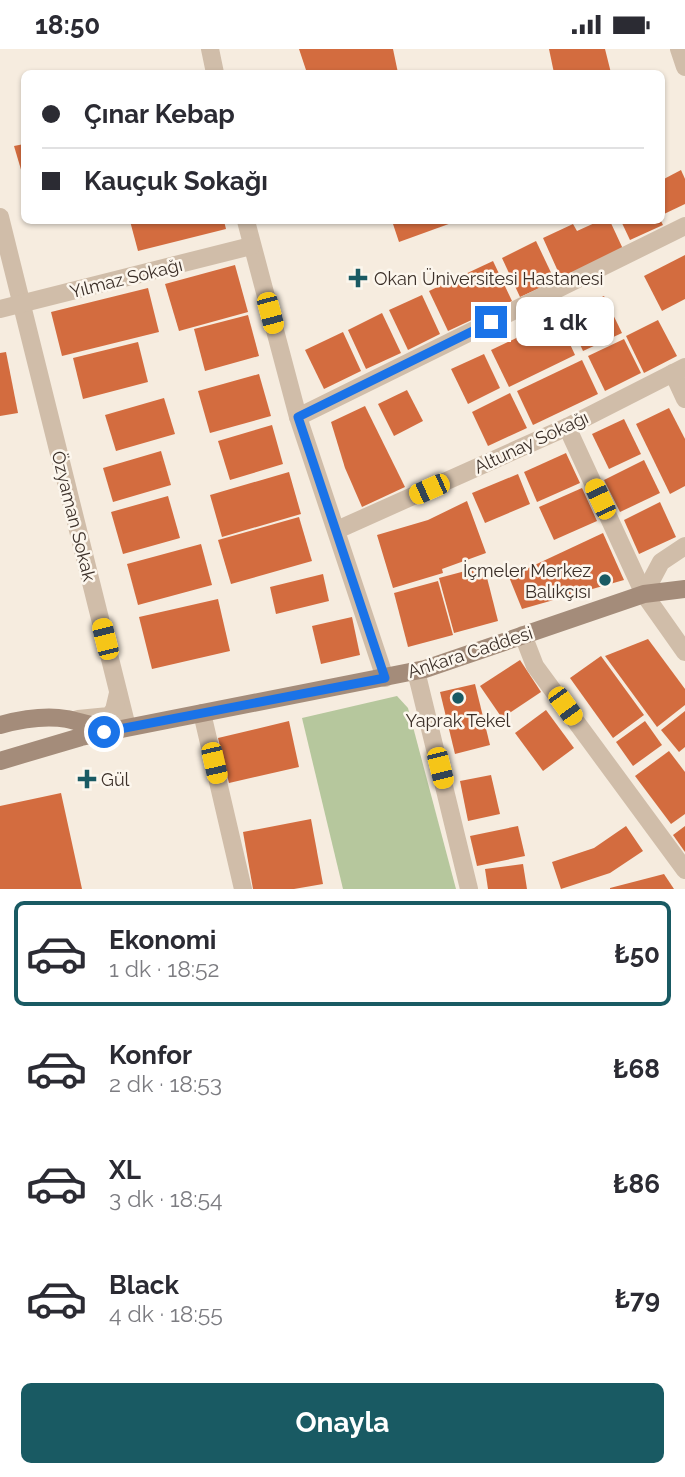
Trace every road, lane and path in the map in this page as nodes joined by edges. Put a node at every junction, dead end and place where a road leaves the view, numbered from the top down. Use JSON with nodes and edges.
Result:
{"nodes":[{"id":1,"x":209,"y":49,"type":"edge"},
{"id":2,"x":678,"y":49,"type":"edge"},
{"id":3,"x":685,"y":67,"type":"edge"},
{"id":4,"x":214,"y":70,"type":"edge"},
{"id":5,"x":0,"y":216,"type":"edge"},
{"id":6,"x":247,"y":224,"type":"edge"},
{"id":7,"x":685,"y":226,"type":"edge"},
{"id":8,"x":251,"y":246,"type":"junction"},
{"id":9,"x":22,"y":305,"type":"junction"},
{"id":10,"x":0,"y":309,"type":"edge"},
{"id":11,"x":679,"y":370,"type":"edge"},
{"id":12,"x":685,"y":399,"type":"edge"},
{"id":13,"x":298,"y":417,"type":"junction"},
{"id":14,"x":567,"y":427,"type":"junction"},
{"id":15,"x":337,"y":530,"type":"junction"},
{"id":16,"x":685,"y":546,"type":"edge"},
{"id":17,"x":685,"y":589,"type":"edge"},
{"id":18,"x":644,"y":594,"type":"junction"},
{"id":19,"x":523,"y":635,"type":"junction"},
{"id":20,"x":685,"y":652,"type":"edge"},
{"id":21,"x":416,"y":671,"type":"junction"},
{"id":22,"x":385,"y":678,"type":"junction"},
{"id":23,"x":118,"y":690,"type":"junction"},
{"id":24,"x":202,"y":713,"type":"junction"},
{"id":25,"x":66,"y":719,"type":"junction"},
{"id":26,"x":0,"y":725,"type":"edge"},
{"id":27,"x":127,"y":727,"type":"junction"},
{"id":28,"x":0,"y":761,"type":"edge"},
{"id":29,"x":685,"y":870,"type":"edge"},
{"id":30,"x":243,"y":889,"type":"edge"},
{"id":31,"x":469,"y":889,"type":"edge"}],
"edges":[{"from":1,"to":4,"type":"street"},
{"from":2,"to":3,"type":"street"},
{"from":5,"to":9,"type":"street","name":"Özyaman Sokak"},
{"from":6,"to":8,"type":"street"},
{"from":7,"to":13,"type":"street"},
{"from":8,"to":9,"type":"street","name":"Yılmaz Sokağı"},
{"from":8,"to":13,"type":"street"},
{"from":9,"to":10,"type":"street","name":"Yılmaz Sokağı"},
{"from":9,"to":23,"type":"street","name":"Özyaman Sokak"},
{"from":11,"to":12,"type":"street"},
{"from":11,"to":14,"type":"street","name":"Altunay Sokağı"},
{"from":13,"to":15,"type":"street"},
{"from":14,"to":15,"type":"street","name":"Altunay Sokağı"},
{"from":14,"to":18,"type":"street"},
{"from":15,"to":22,"type":"street"},
{"from":16,"to":18,"type":"street"},
{"from":17,"to":18,"type":"street","name":"Ankara Caddesi"},
{"from":18,"to":19,"type":"street","name":"Ankara Caddesi"},
{"from":18,"to":20,"type":"street"},
{"from":19,"to":21,"type":"street","name":"Ankara Caddesi"},
{"from":19,"to":29,"type":"street"},
{"from":21,"to":22,"type":"street","name":"Ankara Caddesi"},
{"from":21,"to":31,"type":"street"},
{"from":22,"to":24,"type":"street","name":"Ankara Caddesi"},
{"from":23,"to":25,"type":"street"},
{"from":23,"to":27,"type":"street","name":"Özyaman Sokak"},
{"from":24,"to":27,"type":"street","name":"Ankara Caddesi"},
{"from":24,"to":30,"type":"street"},
{"from":25,"to":26,"type":"street","name":"Ankara Caddesi"},
{"from":25,"to":27,"type":"street","name":"Ankara Caddesi"},
{"from":27,"to":28,"type":"street","name":"Ankara Caddesi"}]}
